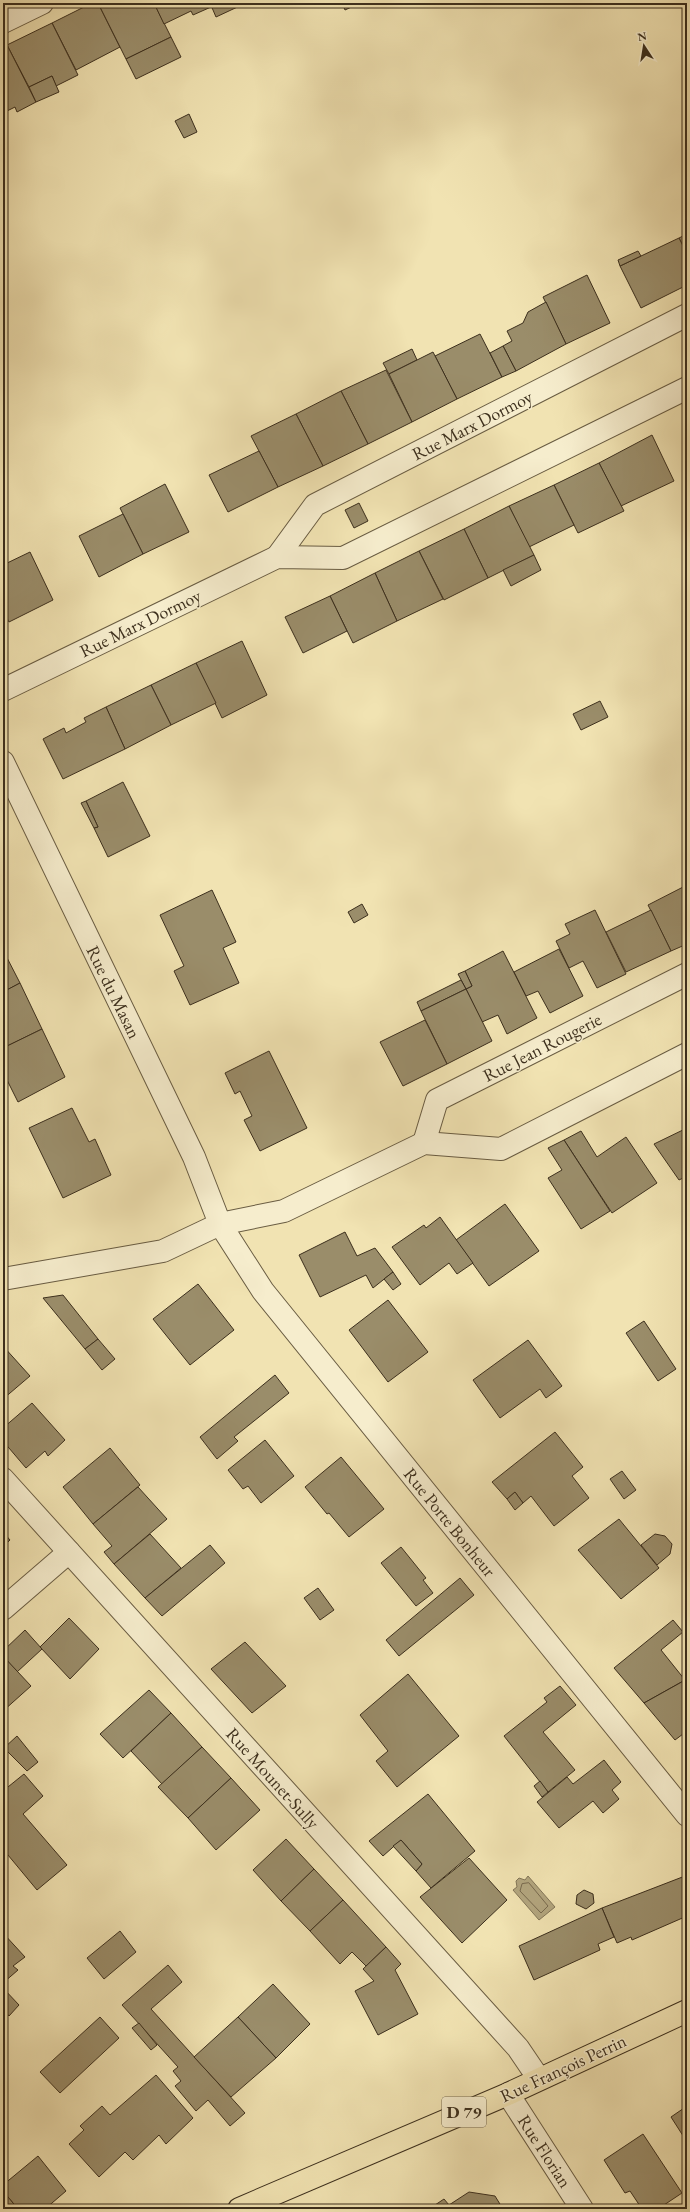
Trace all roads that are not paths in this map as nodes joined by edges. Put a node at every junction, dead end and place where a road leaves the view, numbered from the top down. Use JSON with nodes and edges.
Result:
{"nodes":[{"id":1,"x":42,"y":3,"type":"edge"},
{"id":2,"x":3,"y":22,"type":"edge"},
{"id":3,"x":687,"y":315,"type":"edge"},
{"id":4,"x":687,"y":388,"type":"edge"},
{"id":5,"x":277,"y":557,"type":"junction"},
{"id":6,"x":3,"y":690,"type":"edge"},
{"id":7,"x":3,"y":762,"type":"edge"},
{"id":8,"x":687,"y":974,"type":"edge"},
{"id":9,"x":687,"y":1054,"type":"edge"},
{"id":10,"x":424,"y":1143,"type":"junction"},
{"id":11,"x":220,"y":1224,"type":"junction"},
{"id":12,"x":3,"y":1279,"type":"edge"},
{"id":13,"x":3,"y":1479,"type":"edge"},
{"id":14,"x":69,"y":1552,"type":"junction"},
{"id":15,"x":3,"y":1609,"type":"edge"},
{"id":16,"x":687,"y":1815,"type":"edge"},
{"id":17,"x":687,"y":2011,"type":"edge"},
{"id":18,"x":539,"y":2079,"type":"junction"},
{"id":19,"x":508,"y":2094,"type":"junction"},
{"id":20,"x":239,"y":2209,"type":"edge"},
{"id":21,"x":582,"y":2209,"type":"edge"}],
"edges":[{"from":1,"to":2,"type":"street"},
{"from":3,"to":5,"type":"street","name":"Rue Marx Dormoy"},
{"from":4,"to":5,"type":"street","name":"Rue Marx Dormoy"},
{"from":5,"to":6,"type":"street","name":"Rue Marx Dormoy"},
{"from":7,"to":11,"type":"street","name":"Rue du Masan"},
{"from":8,"to":10,"type":"street","name":"Rue Jean Rougerie"},
{"from":9,"to":10,"type":"street"},
{"from":10,"to":11,"type":"street"},
{"from":11,"to":12,"type":"street"},
{"from":11,"to":16,"type":"street","name":"Rue Porte Bonheur"},
{"from":13,"to":14,"type":"street","name":"Rue Mounet-Sully"},
{"from":14,"to":15,"type":"street"},
{"from":14,"to":18,"type":"street","name":"Rue Mounet-Sully"},
{"from":17,"to":18,"type":"main road","name":"Rue François Perrin","number":"D 79"},
{"from":18,"to":19,"type":"main road","name":"Rue François Perrin","number":"D 79"},
{"from":19,"to":20,"type":"main road","name":"Rue François Perrin","number":"D 79"},
{"from":19,"to":21,"type":"street","name":"Rue Florian"}]}
